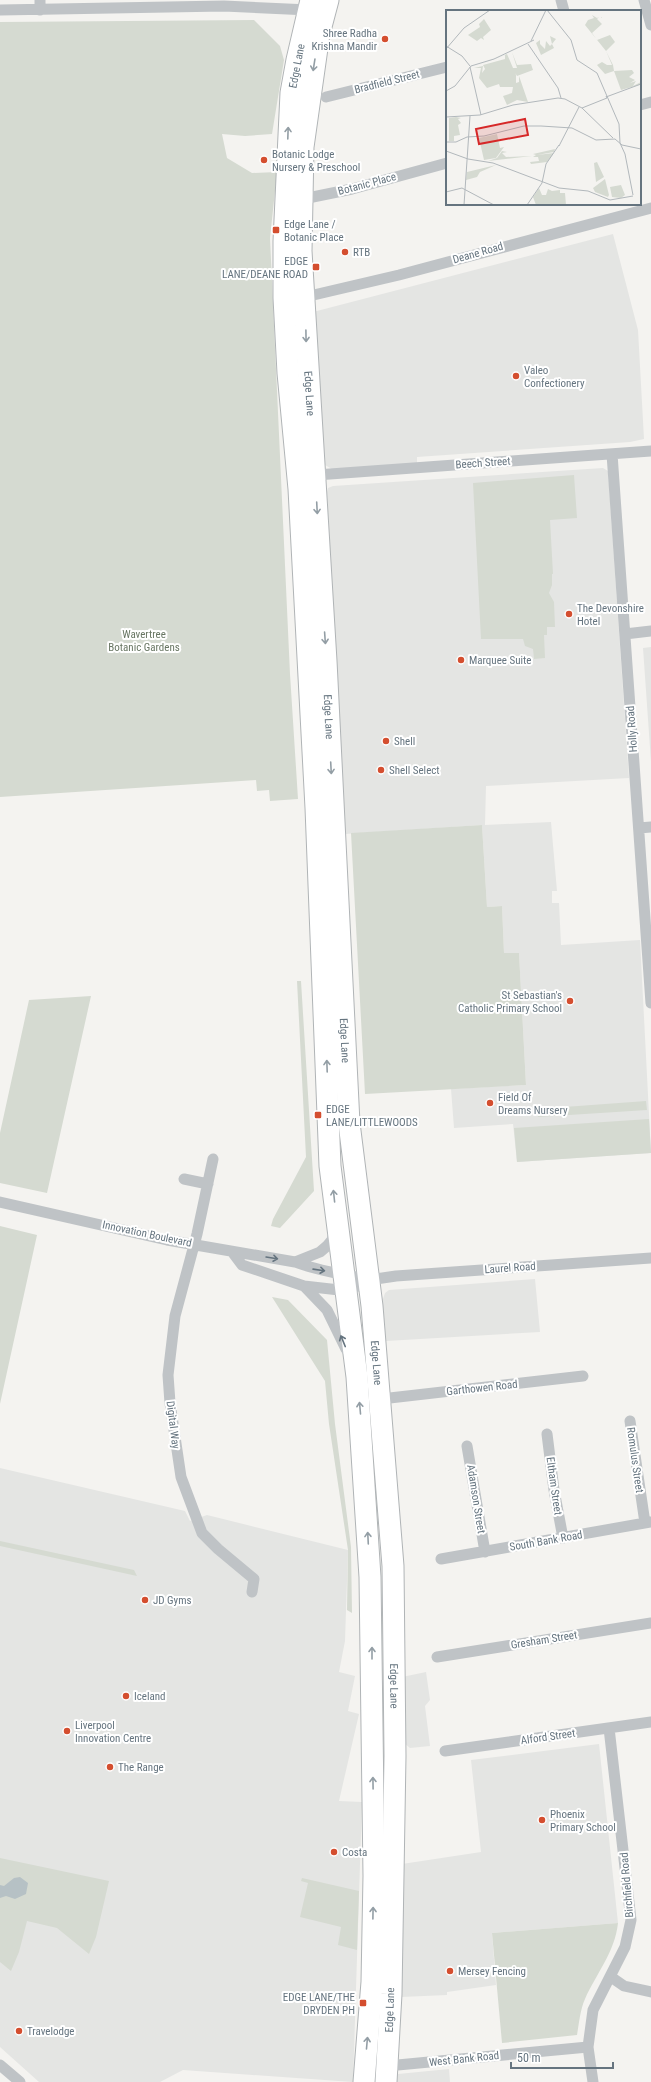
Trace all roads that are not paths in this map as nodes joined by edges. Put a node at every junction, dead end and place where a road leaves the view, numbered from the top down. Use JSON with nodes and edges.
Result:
{"nodes":[{"id":1,"x":328,"y":0,"type":"edge"},
{"id":2,"x":561,"y":0,"type":"edge"},
{"id":3,"x":644,"y":0,"type":"edge"},
{"id":4,"x":40,"y":5,"type":"edge"},
{"id":5,"x":310,"y":5,"type":"edge"},
{"id":6,"x":0,"y":10,"type":"edge"},
{"id":7,"x":564,"y":10,"type":"edge"},
{"id":8,"x":651,"y":25,"type":"edge"},
{"id":9,"x":446,"y":67,"type":"edge"},
{"id":10,"x":326,"y":97,"type":"dead end"},
{"id":11,"x":651,"y":102,"type":"edge"},
{"id":12,"x":641,"y":105,"type":"edge"},
{"id":13,"x":446,"y":163,"type":"edge"},
{"id":14,"x":294,"y":200,"type":"junction"},
{"id":15,"x":651,"y":208,"type":"edge"},
{"id":16,"x":305,"y":297,"type":"junction"},
{"id":17,"x":651,"y":451,"type":"edge"},
{"id":18,"x":612,"y":454,"type":"junction"},
{"id":19,"x":316,"y":475,"type":"junction"},
{"id":20,"x":651,"y":631,"type":"edge"},
{"id":21,"x":626,"y":634,"type":"junction"},
{"id":22,"x":651,"y":827,"type":"edge"},
{"id":23,"x":639,"y":828,"type":"junction"},
{"id":24,"x":651,"y":1003,"type":"edge"},
{"id":25,"x":213,"y":1159,"type":"dead end"},
{"id":26,"x":184,"y":1179,"type":"dead end"},
{"id":27,"x":208,"y":1184,"type":"junction"},
{"id":28,"x":0,"y":1202,"type":"edge"},
{"id":29,"x":336,"y":1222,"type":"junction"},
{"id":30,"x":196,"y":1239,"type":"junction"},
{"id":31,"x":233,"y":1252,"type":"junction"},
{"id":32,"x":651,"y":1258,"type":"edge"},
{"id":33,"x":294,"y":1262,"type":"junction"},
{"id":34,"x":369,"y":1280,"type":"junction"},
{"id":35,"x":346,"y":1283,"type":"junction"},
{"id":36,"x":304,"y":1286,"type":"junction"},
{"id":37,"x":583,"y":1376,"type":"dead end"},
{"id":38,"x":358,"y":1377,"type":"junction"},
{"id":39,"x":380,"y":1399,"type":"junction"},
{"id":40,"x":630,"y":1421,"type":"dead end"},
{"id":41,"x":547,"y":1434,"type":"dead end"},
{"id":42,"x":467,"y":1446,"type":"dead end"},
{"id":43,"x":648,"y":1522,"type":"edge"},
{"id":44,"x":563,"y":1538,"type":"junction"},
{"id":45,"x":484,"y":1552,"type":"junction"},
{"id":46,"x":441,"y":1559,"type":"dead end"},
{"id":47,"x":252,"y":1592,"type":"dead end"},
{"id":48,"x":651,"y":1623,"type":"edge"},
{"id":49,"x":437,"y":1657,"type":"dead end"},
{"id":50,"x":651,"y":1722,"type":"edge"},
{"id":51,"x":609,"y":1728,"type":"junction"},
{"id":52,"x":445,"y":1751,"type":"dead end"},
{"id":53,"x":611,"y":1977,"type":"junction"},
{"id":54,"x":651,"y":1992,"type":"edge"},
{"id":55,"x":588,"y":2047,"type":"junction"},
{"id":56,"x":0,"y":2065,"type":"edge"},
{"id":57,"x":387,"y":2074,"type":"edge"},
{"id":58,"x":20,"y":2082,"type":"edge"},
{"id":59,"x":364,"y":2082,"type":"edge"},
{"id":60,"x":593,"y":2082,"type":"edge"}],
"edges":[{"from":1,"to":14,"type":"highway","name":"Edge Lane","one_way":true},
{"from":2,"to":7,"type":"street"},
{"from":3,"to":8,"type":"street"},
{"from":4,"to":5,"type":"street"},
{"from":4,"to":6,"type":"street"},
{"from":14,"to":5,"type":"highway","name":"Edge Lane","one_way":true},
{"from":9,"to":10,"type":"street","name":"Bradfield Street"},
{"from":11,"to":12,"type":"street"},
{"from":13,"to":14,"type":"street","name":"Botanic Place"},
{"from":14,"to":16,"type":"highway","name":"Edge Lane"},
{"from":29,"to":14,"type":"highway","name":"Edge Lane","one_way":true},
{"from":15,"to":16,"type":"street","name":"Deane Road"},
{"from":16,"to":19,"type":"highway","name":"Edge Lane","one_way":true},
{"from":17,"to":18,"type":"street","name":"Beech Street"},
{"from":18,"to":19,"type":"street","name":"Beech Street"},
{"from":18,"to":21,"type":"street","name":"Holly Road"},
{"from":19,"to":34,"type":"highway","name":"Edge Lane","one_way":true},
{"from":20,"to":21,"type":"street"},
{"from":21,"to":23,"type":"street","name":"Holly Road"},
{"from":22,"to":23,"type":"street"},
{"from":23,"to":24,"type":"street","name":"Holly Road"},
{"from":25,"to":27,"type":"street"},
{"from":26,"to":27,"type":"street"},
{"from":27,"to":30,"type":"street"},
{"from":28,"to":30,"type":"street","name":"Innovation Boulevard"},
{"from":29,"to":33,"type":"street"},
{"from":29,"to":35,"type":"highway","name":"Edge Lane"},
{"from":30,"to":31,"type":"street","name":"Innovation Boulevard"},
{"from":30,"to":47,"type":"street","name":"Digital Way"},
{"from":31,"to":33,"type":"street","name":"Innovation Boulevard","one_way":true},
{"from":31,"to":36,"type":"street","name":"Edge Lane"},
{"from":32,"to":34,"type":"street","name":"Laurel Road"},
{"from":33,"to":35,"type":"street","name":"Innovation Boulevard","one_way":true},
{"from":34,"to":35,"type":"street"},
{"from":34,"to":35,"type":"street"},
{"from":34,"to":39,"type":"highway","name":"Edge Lane"},
{"from":35,"to":36,"type":"street"},
{"from":35,"to":38,"type":"highway","name":"Edge Lane"},
{"from":38,"to":36,"type":"street","name":"Edge Lane","one_way":true},
{"from":37,"to":39,"type":"street","name":"Garthowen Road"},
{"from":59,"to":38,"type":"highway","name":"Edge Lane","one_way":true},
{"from":39,"to":57,"type":"highway","name":"Edge Lane"},
{"from":40,"to":43,"type":"street","name":"Romulus Street"},
{"from":41,"to":44,"type":"street","name":"Eltham Street"},
{"from":42,"to":45,"type":"street","name":"Adamson Street"},
{"from":43,"to":44,"type":"street","name":"South Bank Road"},
{"from":44,"to":45,"type":"street","name":"South Bank Road"},
{"from":45,"to":46,"type":"street","name":"South Bank Road"},
{"from":48,"to":49,"type":"street","name":"Gresham Street"},
{"from":50,"to":51,"type":"street","name":"Alford Street"},
{"from":51,"to":52,"type":"street","name":"Alford Street"},
{"from":51,"to":53,"type":"street","name":"Birchfield Road"},
{"from":53,"to":54,"type":"street"},
{"from":53,"to":55,"type":"street","name":"Birchfield Road"},
{"from":55,"to":57,"type":"street","name":"West Bank Road"},
{"from":55,"to":60,"type":"street","name":"Birchfield Road"},
{"from":56,"to":58,"type":"street"}]}
